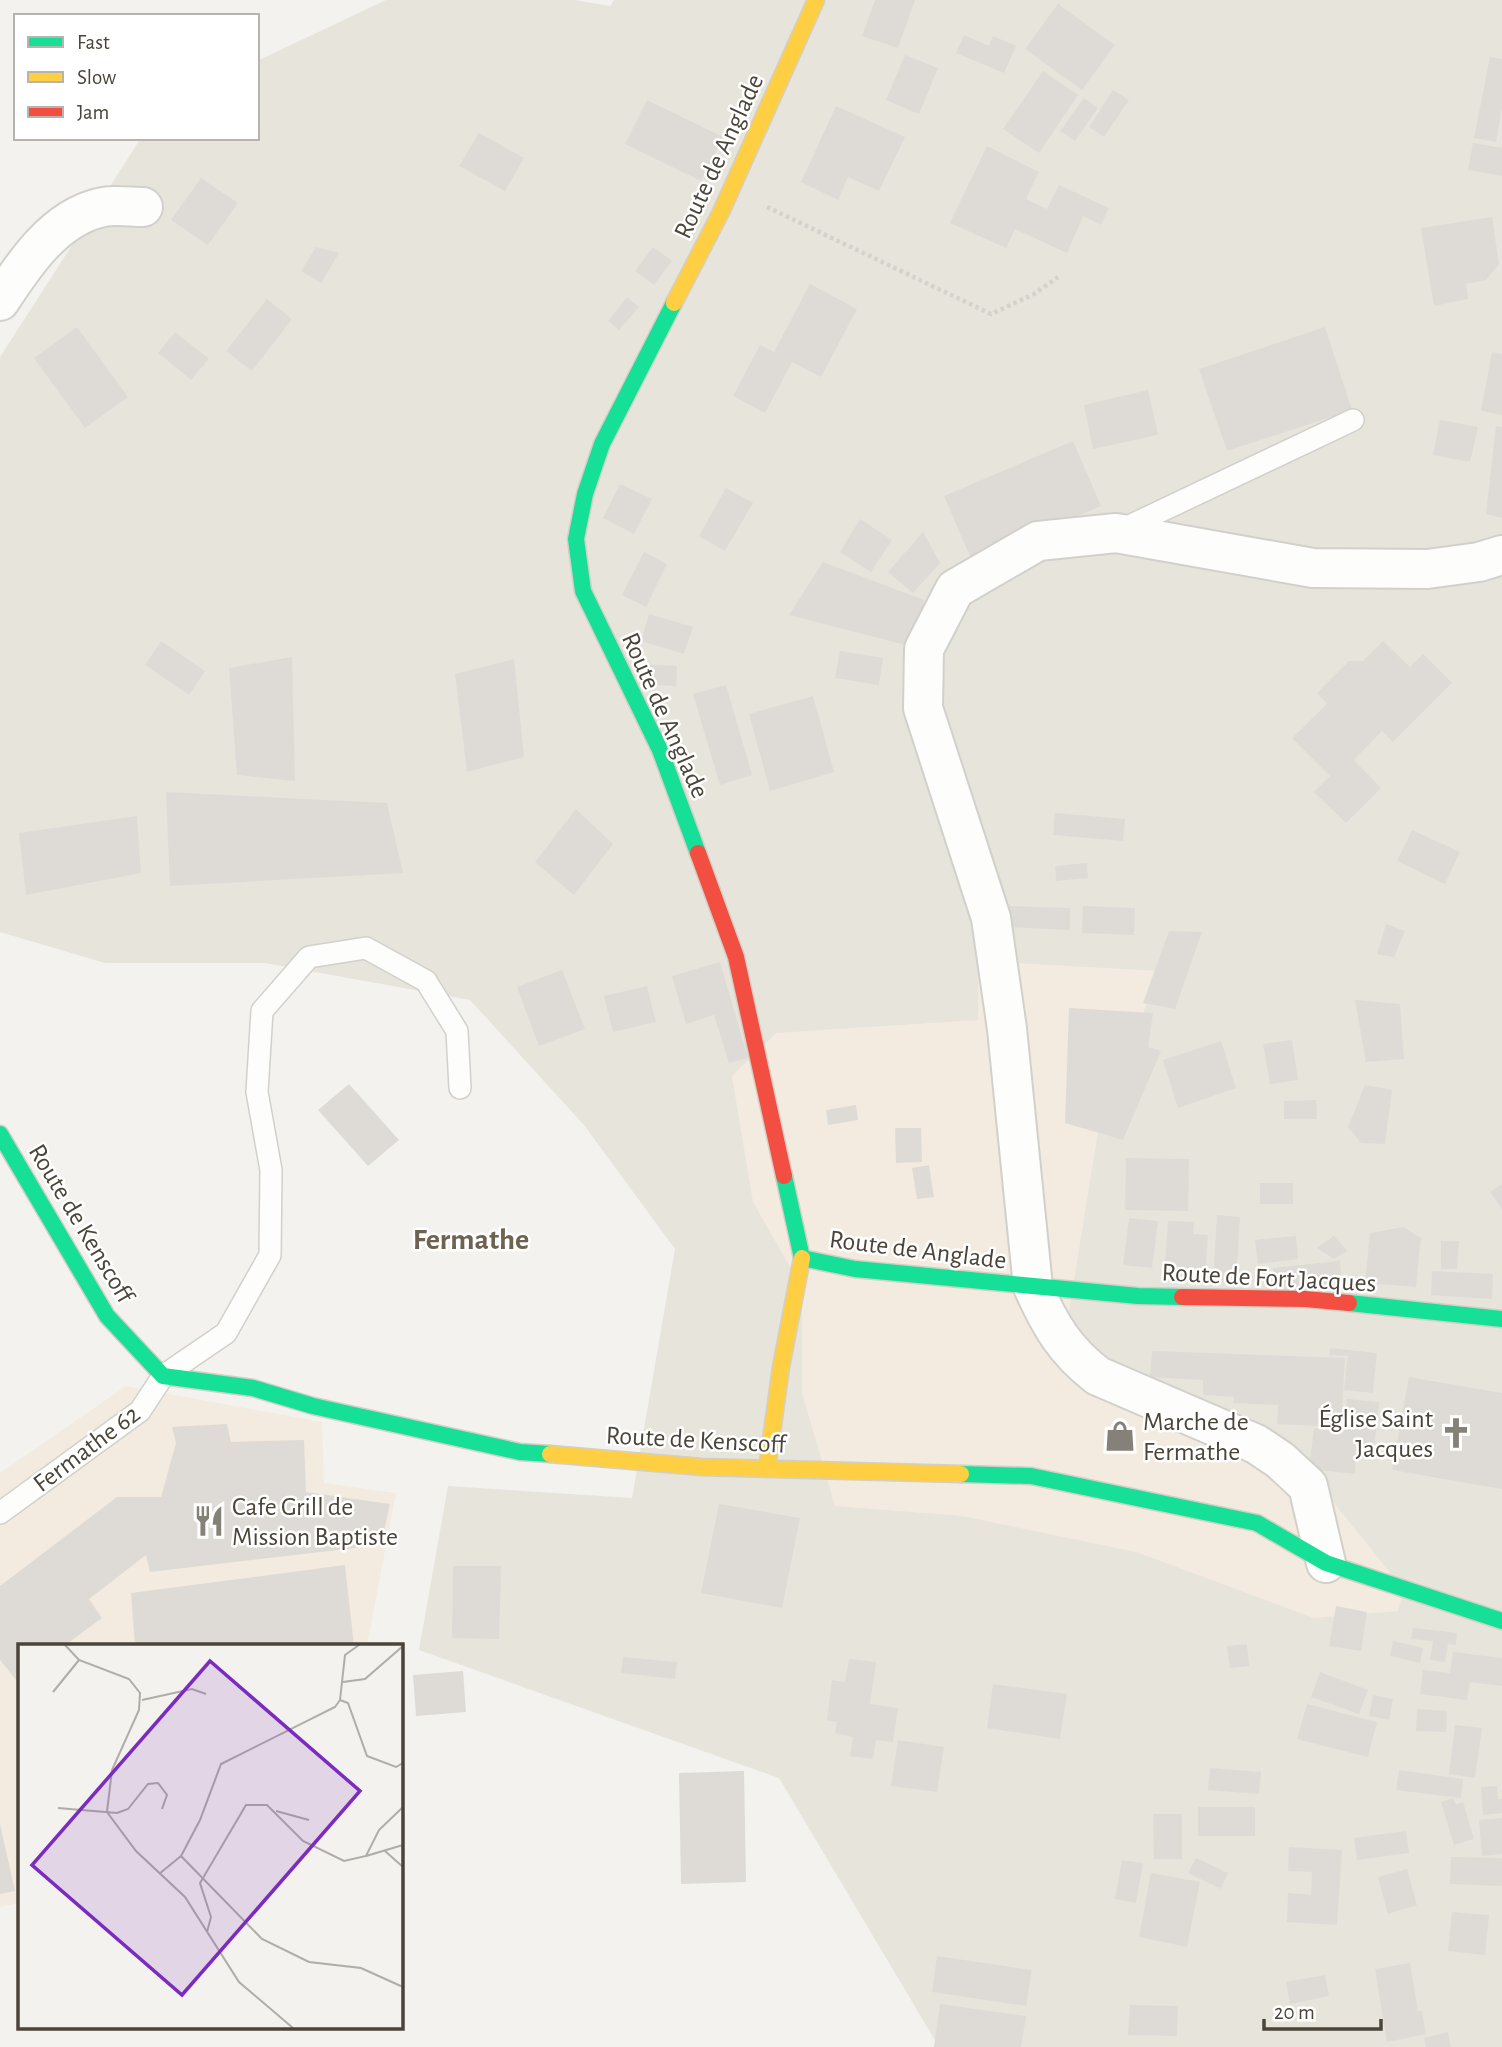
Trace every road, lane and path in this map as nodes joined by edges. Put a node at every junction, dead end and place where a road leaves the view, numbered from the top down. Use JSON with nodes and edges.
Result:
{"nodes":[{"id":1,"x":816,"y":0,"type":"edge"},
{"id":2,"x":731,"y":190,"type":"junction"},
{"id":3,"x":143,"y":207,"type":"dead end"},
{"id":4,"x":1058,"y":277,"type":"dead end"},
{"id":5,"x":0,"y":301,"type":"edge"},
{"id":6,"x":1353,"y":420,"type":"dead end"},
{"id":7,"x":1116,"y":533,"type":"junction"},
{"id":8,"x":1502,"y":555,"type":"edge"},
{"id":9,"x":460,"y":1088,"type":"dead end"},
{"id":10,"x":0,"y":1134,"type":"edge"},
{"id":11,"x":802,"y":1258,"type":"junction"},
{"id":12,"x":1033,"y":1287,"type":"junction"},
{"id":13,"x":1502,"y":1319,"type":"edge"},
{"id":14,"x":163,"y":1376,"type":"junction"},
{"id":15,"x":767,"y":1469,"type":"junction"},
{"id":16,"x":0,"y":1513,"type":"edge"},
{"id":17,"x":1326,"y":1563,"type":"junction"},
{"id":18,"x":1502,"y":1621,"type":"edge"}],
"edges":[{"from":1,"to":2,"type":"street","name":"Route de Anglade"},
{"from":2,"to":4,"type":"path"},
{"from":2,"to":11,"type":"street","name":"Route de Anglade"},
{"from":3,"to":5,"type":"street"},
{"from":6,"to":7,"type":"lane"},
{"from":7,"to":8,"type":"street"},
{"from":7,"to":12,"type":"street"},
{"from":9,"to":14,"type":"lane"},
{"from":10,"to":14,"type":"street","name":"Route de Kenscoff"},
{"from":11,"to":12,"type":"street","name":"Route de Anglade"},
{"from":11,"to":15,"type":"street"},
{"from":12,"to":13,"type":"street","name":"Route de Fort Jacques"},
{"from":12,"to":17,"type":"street"},
{"from":14,"to":15,"type":"street","name":"Route de Kenscoff"},
{"from":14,"to":16,"type":"lane","name":"Fermathe 62"},
{"from":15,"to":17,"type":"street","name":"Route de Kenscoff"},
{"from":17,"to":18,"type":"street","name":"Route de Kenscoff"}]}
